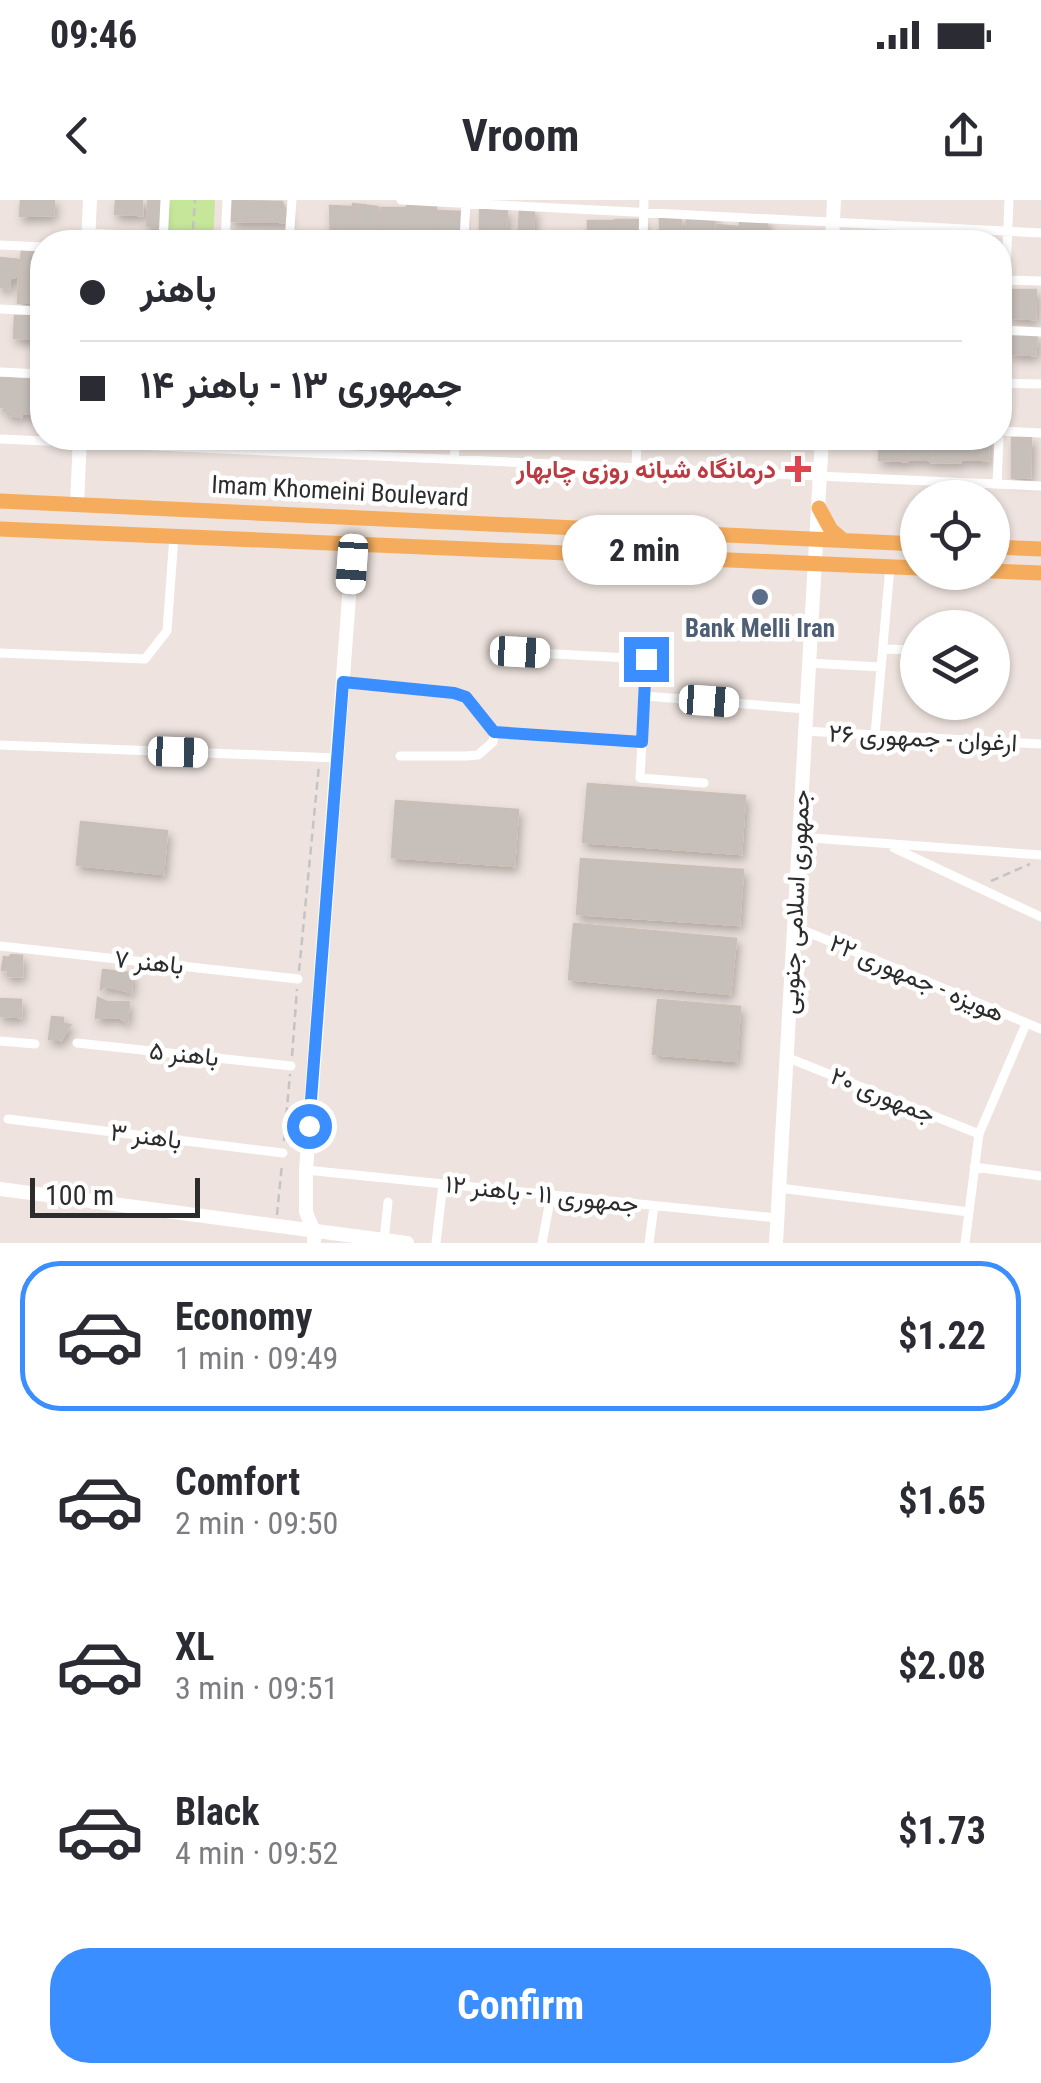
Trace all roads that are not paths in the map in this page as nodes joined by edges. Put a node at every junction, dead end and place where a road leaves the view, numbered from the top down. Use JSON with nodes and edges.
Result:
{"nodes":[{"id":1,"x":90,"y":200,"type":"edge"},
{"id":2,"x":165,"y":200,"type":"edge"},
{"id":3,"x":227,"y":200,"type":"edge"},
{"id":4,"x":292,"y":200,"type":"edge"},
{"id":5,"x":400,"y":200,"type":"edge"},
{"id":6,"x":834,"y":200,"type":"edge"},
{"id":7,"x":1009,"y":200,"type":"edge"},
{"id":8,"x":466,"y":201,"type":"edge"},
{"id":9,"x":644,"y":205,"type":"edge"},
{"id":10,"x":833,"y":223,"type":"junction"},
{"id":11,"x":88,"y":230,"type":"edge"},
{"id":12,"x":164,"y":230,"type":"edge"},
{"id":13,"x":225,"y":230,"type":"edge"},
{"id":14,"x":290,"y":230,"type":"edge"},
{"id":15,"x":465,"y":230,"type":"edge"},
{"id":16,"x":643,"y":230,"type":"edge"},
{"id":17,"x":833,"y":230,"type":"edge"},
{"id":18,"x":969,"y":230,"type":"edge"},
{"id":19,"x":1008,"y":230,"type":"edge"},
{"id":20,"x":1012,"y":232,"type":"edge"},
{"id":21,"x":1041,"y":233,"type":"edge"},
{"id":22,"x":0,"y":244,"type":"edge"},
{"id":23,"x":30,"y":246,"type":"edge"},
{"id":24,"x":1012,"y":280,"type":"edge"},
{"id":25,"x":1041,"y":281,"type":"edge"},
{"id":26,"x":0,"y":309,"type":"edge"},
{"id":27,"x":30,"y":310,"type":"edge"},
{"id":28,"x":1012,"y":331,"type":"edge"},
{"id":29,"x":1041,"y":332,"type":"edge"},
{"id":30,"x":0,"y":372,"type":"edge"},
{"id":31,"x":30,"y":373,"type":"edge"},
{"id":32,"x":1012,"y":383,"type":"edge"},
{"id":33,"x":1041,"y":384,"type":"edge"},
{"id":34,"x":1041,"y":433,"type":"edge"},
{"id":35,"x":1012,"y":434,"type":"edge"},
{"id":36,"x":0,"y":439,"type":"edge"},
{"id":37,"x":30,"y":439,"type":"edge"},
{"id":38,"x":80,"y":450,"type":"edge"},
{"id":39,"x":257,"y":450,"type":"edge"},
{"id":40,"x":455,"y":450,"type":"edge"},
{"id":41,"x":637,"y":450,"type":"edge"},
{"id":42,"x":821,"y":450,"type":"edge"},
{"id":43,"x":999,"y":450,"type":"edge"},
{"id":44,"x":276,"y":452,"type":"joint"},
{"id":45,"x":454,"y":459,"type":"junction"},
{"id":46,"x":636,"y":468,"type":"junction"},
{"id":47,"x":820,"y":476,"type":"junction"},
{"id":48,"x":908,"y":480,"type":"edge"},
{"id":49,"x":997,"y":480,"type":"edge"},
{"id":50,"x":1010,"y":485,"type":"edge"},
{"id":51,"x":1041,"y":486,"type":"edge"},
{"id":52,"x":0,"y":502,"type":"edge"},
{"id":53,"x":77,"y":504,"type":"junction"},
{"id":54,"x":820,"y":508,"type":"junction"},
{"id":55,"x":0,"y":528,"type":"edge"},
{"id":56,"x":174,"y":536,"type":"junction"},
{"id":57,"x":796,"y":538,"type":"junction"},
{"id":58,"x":817,"y":539,"type":"junction"},
{"id":59,"x":844,"y":540,"type":"junction"},
{"id":60,"x":900,"y":543,"type":"edge"},
{"id":61,"x":353,"y":544,"type":"junction"},
{"id":62,"x":1010,"y":547,"type":"edge"},
{"id":63,"x":1041,"y":549,"type":"edge"},
{"id":64,"x":816,"y":562,"type":"junction"},
{"id":65,"x":890,"y":567,"type":"junction"},
{"id":66,"x":900,"y":567,"type":"edge"},
{"id":67,"x":1010,"y":572,"type":"edge"},
{"id":68,"x":1041,"y":574,"type":"edge"},
{"id":69,"x":883,"y":648,"type":"junction"},
{"id":70,"x":900,"y":649,"type":"edge"},
{"id":71,"x":520,"y":652,"type":"dead end"},
{"id":72,"x":0,"y":653,"type":"edge"},
{"id":73,"x":808,"y":663,"type":"junction"},
{"id":74,"x":881,"y":667,"type":"junction"},
{"id":75,"x":343,"y":682,"type":"junction"},
{"id":76,"x":644,"y":696,"type":"junction"},
{"id":77,"x":806,"y":709,"type":"junction"},
{"id":78,"x":804,"y":731,"type":"junction"},
{"id":79,"x":494,"y":732,"type":"junction"},
{"id":80,"x":875,"y":735,"type":"junction"},
{"id":81,"x":642,"y":742,"type":"junction"},
{"id":82,"x":1041,"y":744,"type":"edge"},
{"id":83,"x":0,"y":745,"type":"edge"},
{"id":84,"x":400,"y":756,"type":"dead end"},
{"id":85,"x":337,"y":758,"type":"junction"},
{"id":86,"x":704,"y":784,"type":"dead end"},
{"id":87,"x":798,"y":838,"type":"junction"},
{"id":88,"x":885,"y":844,"type":"junction"},
{"id":89,"x":1041,"y":855,"type":"edge"},
{"id":90,"x":1041,"y":917,"type":"edge"},
{"id":91,"x":794,"y":926,"type":"junction"},
{"id":92,"x":0,"y":946,"type":"edge"},
{"id":93,"x":298,"y":978,"type":"road end"},
{"id":94,"x":1026,"y":1024,"type":"junction"},
{"id":95,"x":1041,"y":1029,"type":"edge"},
{"id":96,"x":0,"y":1040,"type":"edge"},
{"id":97,"x":77,"y":1043,"type":"dead end"},
{"id":98,"x":35,"y":1044,"type":"dead end"},
{"id":99,"x":786,"y":1057,"type":"junction"},
{"id":100,"x":291,"y":1066,"type":"road end"},
{"id":101,"x":8,"y":1119,"type":"dead end"},
{"id":102,"x":979,"y":1134,"type":"junction"},
{"id":103,"x":283,"y":1153,"type":"road end"},
{"id":104,"x":974,"y":1167,"type":"junction"},
{"id":105,"x":306,"y":1170,"type":"junction"},
{"id":106,"x":1041,"y":1176,"type":"edge"},
{"id":107,"x":444,"y":1184,"type":"junction"},
{"id":108,"x":779,"y":1188,"type":"junction"},
{"id":109,"x":0,"y":1190,"type":"edge"},
{"id":110,"x":551,"y":1195,"type":"junction"},
{"id":111,"x":388,"y":1202,"type":"dead end"},
{"id":112,"x":654,"y":1206,"type":"junction"},
{"id":113,"x":306,"y":1212,"type":"junction"},
{"id":114,"x":968,"y":1212,"type":"junction"},
{"id":115,"x":777,"y":1218,"type":"junction"},
{"id":116,"x":294,"y":1236,"type":"edge"},
{"id":117,"x":314,"y":1238,"type":"edge"},
{"id":118,"x":384,"y":1240,"type":"junction"},
{"id":119,"x":407,"y":1243,"type":"edge"},
{"id":120,"x":436,"y":1243,"type":"edge"},
{"id":121,"x":542,"y":1243,"type":"edge"},
{"id":122,"x":649,"y":1243,"type":"edge"},
{"id":123,"x":776,"y":1243,"type":"edge"},
{"id":124,"x":964,"y":1243,"type":"edge"}],
"edges":[{"from":1,"to":11,"type":"main road"},
{"from":2,"to":12,"type":"street"},
{"from":3,"to":13,"type":"street"},
{"from":4,"to":14,"type":"street"},
{"from":5,"to":8,"type":"street"},
{"from":6,"to":10,"type":"main road"},
{"from":7,"to":19,"type":"street"},
{"from":8,"to":9,"type":"street"},
{"from":8,"to":15,"type":"street"},
{"from":9,"to":10,"type":"street"},
{"from":9,"to":16,"type":"street"},
{"from":10,"to":17,"type":"main road"},
{"from":10,"to":18,"type":"street"},
{"from":20,"to":21,"type":"street"},
{"from":22,"to":23,"type":"street"},
{"from":24,"to":25,"type":"street"},
{"from":26,"to":27,"type":"street"},
{"from":28,"to":29,"type":"street"},
{"from":30,"to":31,"type":"street"},
{"from":32,"to":33,"type":"street"},
{"from":34,"to":35,"type":"street"},
{"from":36,"to":37,"type":"street"},
{"from":38,"to":53,"type":"main road"},
{"from":39,"to":44,"type":"street"},
{"from":40,"to":45,"type":"street"},
{"from":41,"to":46,"type":"street"},
{"from":42,"to":47,"type":"main road","name":"جمهوری اسلامی جنوبی"},
{"from":43,"to":49,"type":"street"},
{"from":44,"to":45,"type":"street"},
{"from":45,"to":46,"type":"street"},
{"from":46,"to":47,"type":"street"},
{"from":47,"to":48,"type":"street"},
{"from":47,"to":54,"type":"main road","name":"جمهوری اسلامی جنوبی"},
{"from":50,"to":51,"type":"street"},
{"from":52,"to":53,"type":"main road","name":"Imam Khomeini Boulevard"},
{"from":53,"to":57,"type":"main road","name":"Imam Khomeini Boulevard"},
{"from":54,"to":57,"type":"main road"},
{"from":54,"to":58,"type":"main road","name":"جمهوری اسلامی جنوبی"},
{"from":54,"to":59,"type":"main road"},
{"from":55,"to":56,"type":"main road","name":"Imam Khomeini Boulevard"},
{"from":56,"to":61,"type":"main road","name":"Imam Khomeini Boulevard"},
{"from":56,"to":72,"type":"street"},
{"from":57,"to":58,"type":"main road","name":"Imam Khomeini Boulevard"},
{"from":58,"to":59,"type":"main road","name":"Imam Khomeini Boulevard"},
{"from":58,"to":64,"type":"main road","name":"جمهوری اسلامی جنوبی"},
{"from":59,"to":60,"type":"main road","name":"Imam Khomeini Boulevard"},
{"from":61,"to":64,"type":"main road","name":"Imam Khomeini Boulevard"},
{"from":61,"to":75,"type":"main road"},
{"from":62,"to":63,"type":"main road"},
{"from":64,"to":65,"type":"main road","name":"Imam Khomeini Boulevard"},
{"from":64,"to":73,"type":"main road","name":"جمهوری اسلامی جنوبی"},
{"from":65,"to":66,"type":"main road","name":"Imam Khomeini Boulevard"},
{"from":65,"to":69,"type":"street"},
{"from":67,"to":68,"type":"main road"},
{"from":69,"to":70,"type":"street"},
{"from":69,"to":74,"type":"street"},
{"from":71,"to":76,"type":"street"},
{"from":73,"to":74,"type":"street"},
{"from":73,"to":77,"type":"main road","name":"جمهوری اسلامی جنوبی"},
{"from":74,"to":80,"type":"street"},
{"from":75,"to":79,"type":"street"},
{"from":75,"to":85,"type":"main road"},
{"from":76,"to":77,"type":"street"},
{"from":76,"to":81,"type":"street"},
{"from":77,"to":78,"type":"main road","name":"جمهوری اسلامی جنوبی"},
{"from":78,"to":80,"type":"street","name":"ارغوان - جمهوری ۲۶"},
{"from":78,"to":87,"type":"main road","name":"جمهوری اسلامی جنوبی"},
{"from":79,"to":81,"type":"street"},
{"from":79,"to":84,"type":"street"},
{"from":80,"to":82,"type":"street","name":"ارغوان - جمهوری ۲۶"},
{"from":81,"to":86,"type":"street"},
{"from":83,"to":85,"type":"street"},
{"from":85,"to":105,"type":"main road"},
{"from":87,"to":88,"type":"street"},
{"from":87,"to":91,"type":"main road","name":"جمهوری اسلامی جنوبی"},
{"from":88,"to":89,"type":"street"},
{"from":88,"to":90,"type":"street"},
{"from":91,"to":94,"type":"street","name":"هویزه - جمهوری ۲۲"},
{"from":91,"to":99,"type":"main road","name":"جمهوری اسلامی جنوبی"},
{"from":92,"to":93,"type":"street","name":"باهنر ۷"},
{"from":94,"to":95,"type":"street","name":"هویزه - جمهوری ۲۲"},
{"from":94,"to":102,"type":"street"},
{"from":96,"to":98,"type":"street"},
{"from":97,"to":100,"type":"street","name":"باهنر ۵"},
{"from":99,"to":102,"type":"street","name":"جمهوری ۲۰"},
{"from":99,"to":108,"type":"main road","name":"جمهوری اسلامی جنوبی"},
{"from":101,"to":103,"type":"street","name":"باهنر ۳"},
{"from":102,"to":104,"type":"street"},
{"from":104,"to":106,"type":"street"},
{"from":104,"to":114,"type":"street"},
{"from":105,"to":107,"type":"street","name":"جمهوری ۱۱ - باهنر ۱۲"},
{"from":105,"to":113,"type":"main road"},
{"from":107,"to":110,"type":"street","name":"جمهوری ۱۱ - باهنر ۱۲"},
{"from":107,"to":120,"type":"street"},
{"from":108,"to":114,"type":"street"},
{"from":108,"to":115,"type":"main road","name":"جمهوری اسلامی جنوبی"},
{"from":109,"to":116,"type":"main road"},
{"from":110,"to":112,"type":"street","name":"جمهوری ۱۱ - باهنر ۱۲"},
{"from":110,"to":121,"type":"street"},
{"from":111,"to":118,"type":"street"},
{"from":112,"to":115,"type":"street","name":"جمهوری ۱۱ - باهنر ۱۲"},
{"from":112,"to":122,"type":"street"},
{"from":113,"to":116,"type":"main road"},
{"from":113,"to":117,"type":"main road"},
{"from":114,"to":124,"type":"street"},
{"from":115,"to":123,"type":"main road","name":"جمهوری اسلامی جنوبی"},
{"from":116,"to":117,"type":"main road"},
{"from":117,"to":118,"type":"main road"},
{"from":118,"to":119,"type":"main road"}]}
